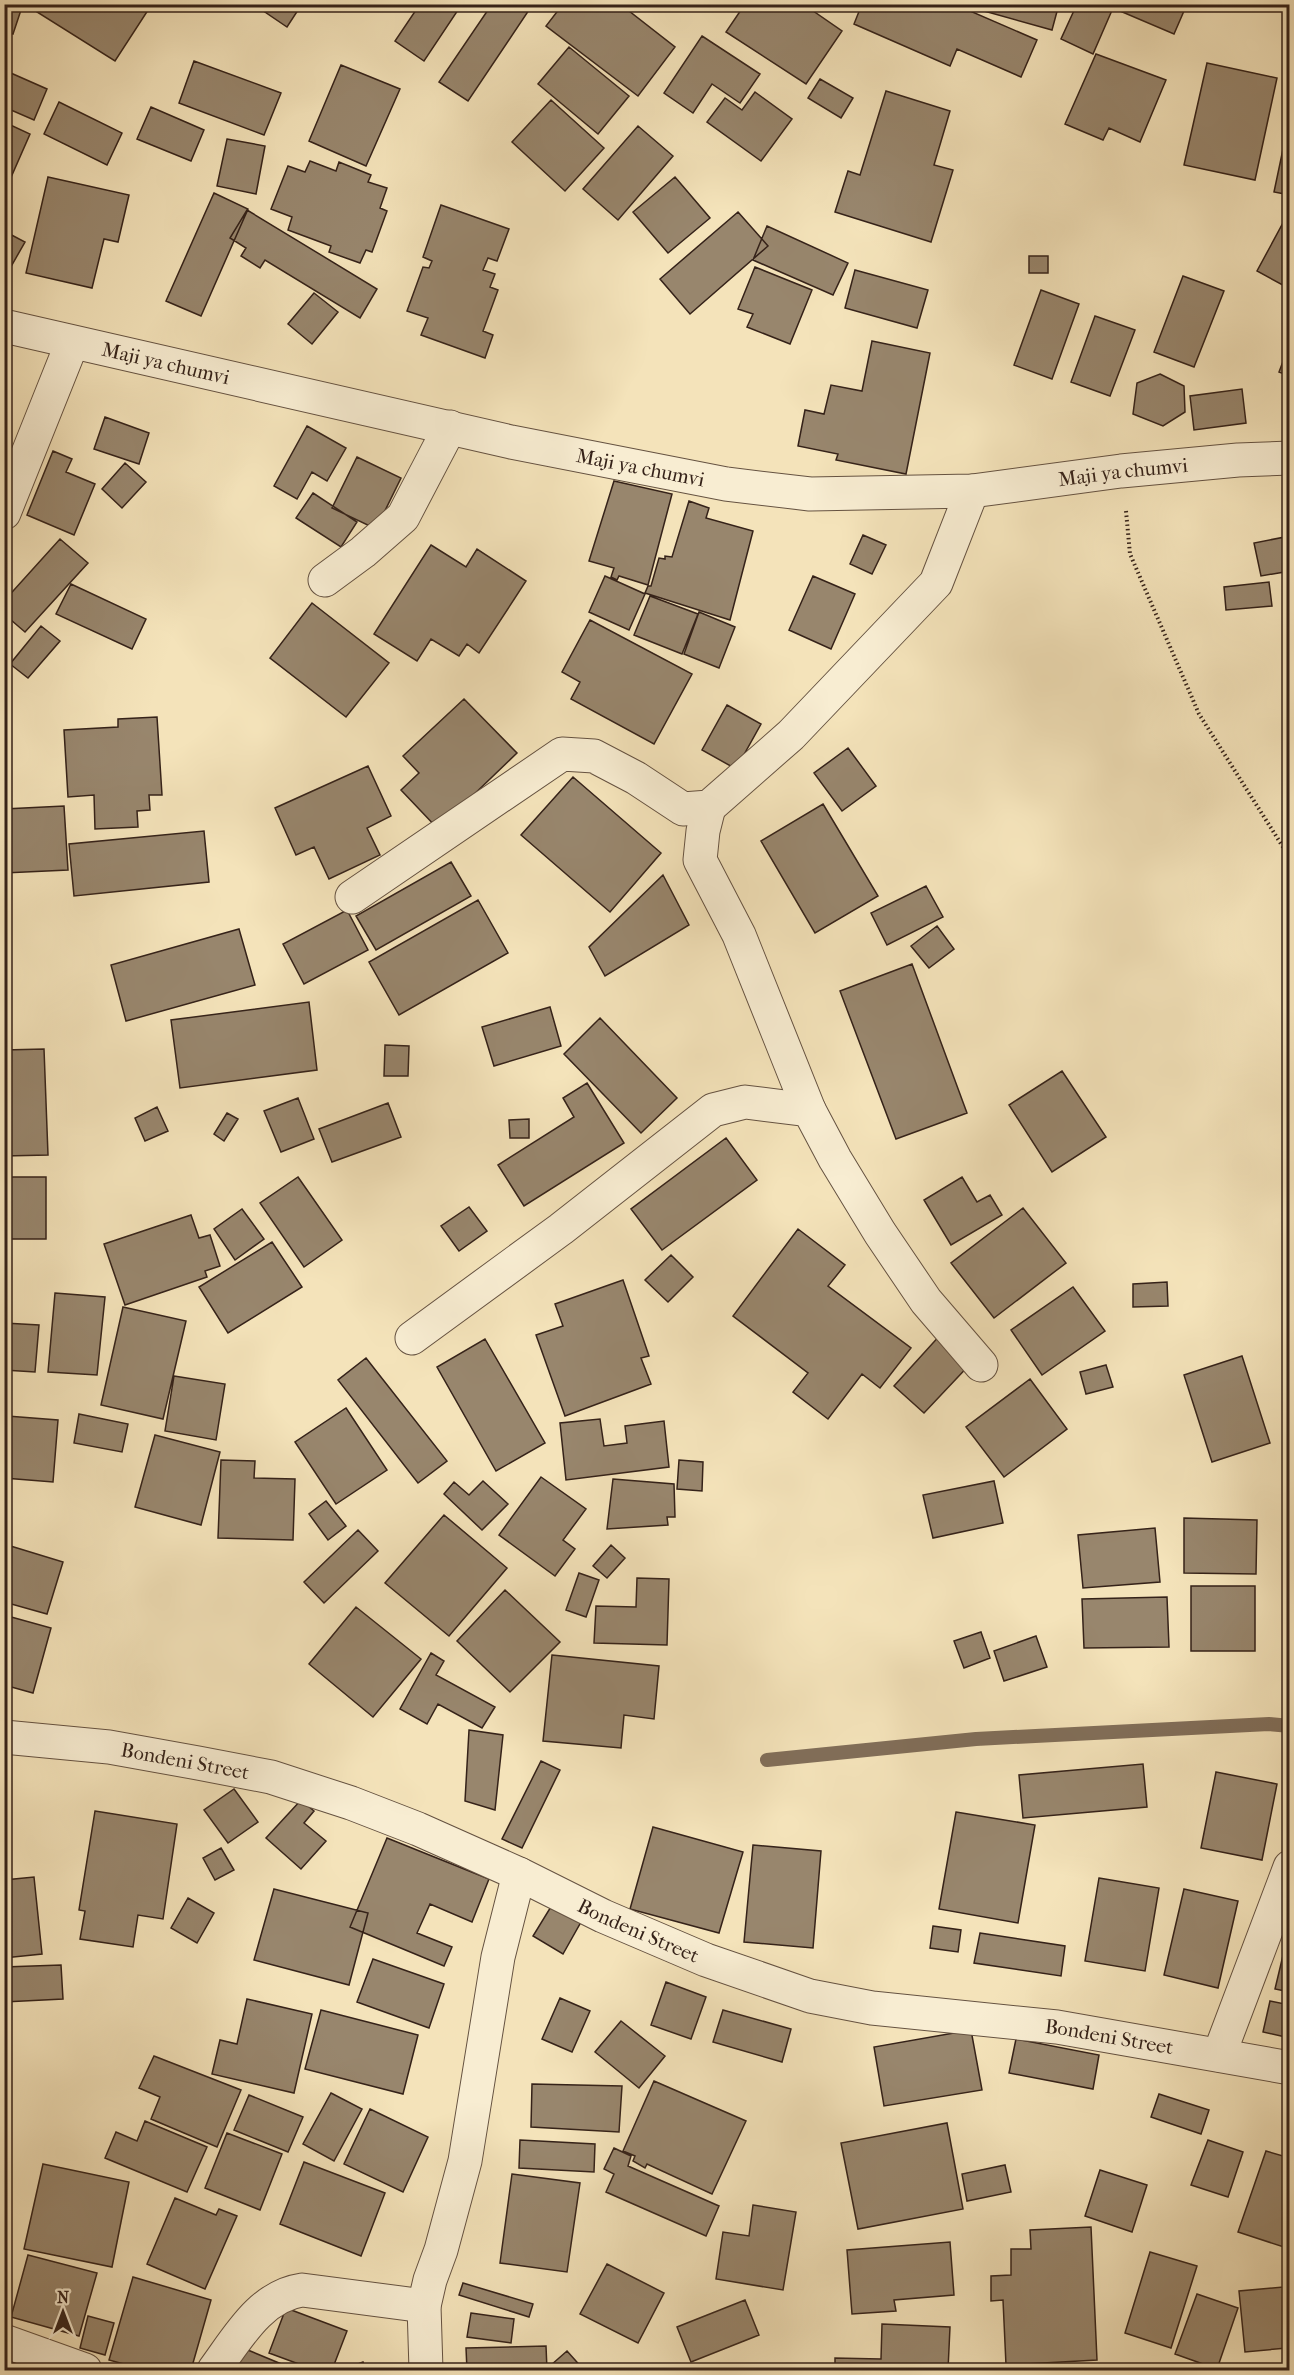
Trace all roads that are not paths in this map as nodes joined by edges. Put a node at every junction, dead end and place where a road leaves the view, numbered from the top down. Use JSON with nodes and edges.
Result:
{"nodes":[{"id":1,"x":4,"y":326,"type":"edge"},
{"id":2,"x":72,"y":343,"type":"junction"},
{"id":3,"x":450,"y":427,"type":"junction"},
{"id":4,"x":1290,"y":458,"type":"edge"},
{"id":5,"x":972,"y":491,"type":"junction"},
{"id":6,"x":4,"y":513,"type":"edge"},
{"id":7,"x":325,"y":580,"type":"dead end"},
{"id":8,"x":709,"y":807,"type":"junction"},
{"id":9,"x":352,"y":897,"type":"dead end"},
{"id":10,"x":809,"y":1110,"type":"junction"},
{"id":11,"x":412,"y":1338,"type":"dead end"},
{"id":12,"x":981,"y":1365,"type":"dead end"},
{"id":13,"x":7,"y":1740,"type":"edge"},
{"id":14,"x":1290,"y":1867,"type":"edge"},
{"id":15,"x":519,"y":1874,"type":"junction"},
{"id":16,"x":1219,"y":2055,"type":"junction"},
{"id":17,"x":1290,"y":2068,"type":"edge"},
{"id":18,"x":424,"y":2306,"type":"junction"},
{"id":19,"x":4,"y":2340,"type":"edge"},
{"id":20,"x":85,"y":2370,"type":"edge"},
{"id":21,"x":214,"y":2370,"type":"edge"},
{"id":22,"x":426,"y":2370,"type":"edge"}],
"edges":[{"from":1,"to":2,"type":"street","name":"Maji ya chumvi"},
{"from":2,"to":3,"type":"street","name":"Maji ya chumvi"},
{"from":2,"to":6,"type":"street"},
{"from":3,"to":5,"type":"street","name":"Maji ya chumvi"},
{"from":3,"to":7,"type":"street"},
{"from":4,"to":5,"type":"street","name":"Maji ya chumvi"},
{"from":5,"to":8,"type":"street"},
{"from":8,"to":9,"type":"street"},
{"from":8,"to":10,"type":"street"},
{"from":10,"to":11,"type":"street"},
{"from":10,"to":12,"type":"street"},
{"from":13,"to":15,"type":"street","name":"Bondeni Street"},
{"from":14,"to":16,"type":"street"},
{"from":15,"to":16,"type":"street","name":"Bondeni Street"},
{"from":15,"to":18,"type":"street"},
{"from":16,"to":17,"type":"street","name":"Bondeni Street"},
{"from":18,"to":21,"type":"street"},
{"from":18,"to":22,"type":"street"},
{"from":19,"to":20,"type":"street"}]}
